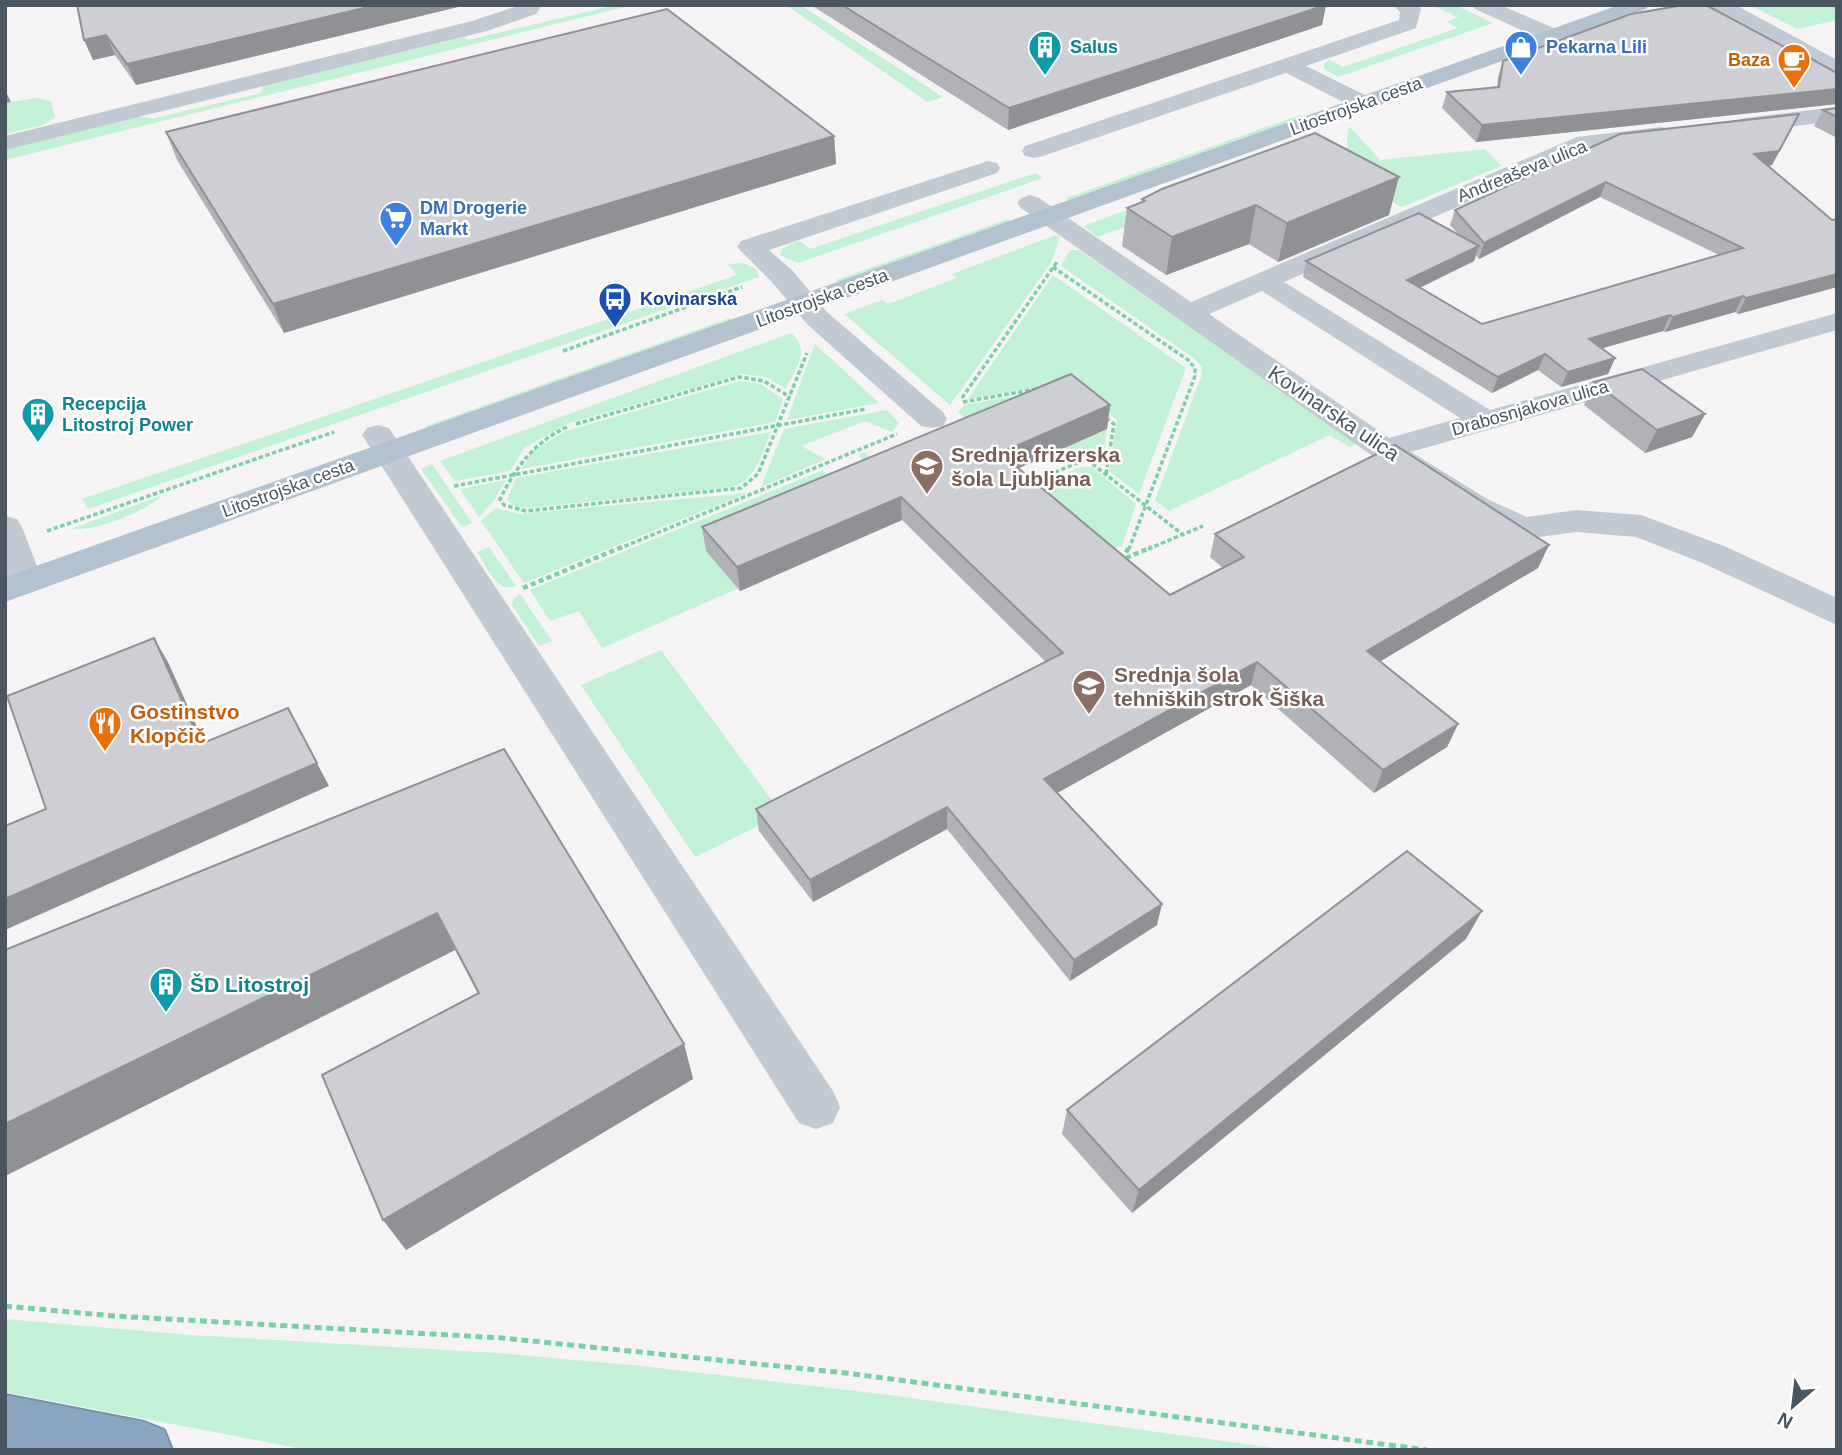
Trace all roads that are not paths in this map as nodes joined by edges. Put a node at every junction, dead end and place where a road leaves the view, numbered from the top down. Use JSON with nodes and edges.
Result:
{"nodes":[{"id":1,"x":532,"y":5,"type":"edge"},
{"id":2,"x":1403,"y":5,"type":"edge"},
{"id":3,"x":1482,"y":5,"type":"edge"},
{"id":4,"x":1593,"y":5,"type":"edge"},
{"id":5,"x":1639,"y":5,"type":"edge"},
{"id":6,"x":1720,"y":5,"type":"edge"},
{"id":7,"x":1542,"y":31,"type":"junction"},
{"id":8,"x":1287,"y":65,"type":"junction"},
{"id":9,"x":1837,"y":69,"type":"edge"},
{"id":10,"x":1353,"y":98,"type":"junction"},
{"id":11,"x":1837,"y":114,"type":"edge"},
{"id":12,"x":1728,"y":127,"type":"edge"},
{"id":13,"x":1688,"y":131,"type":"edge"},
{"id":14,"x":5,"y":143,"type":"edge"},
{"id":15,"x":1034,"y":151,"type":"dead end"},
{"id":16,"x":988,"y":168,"type":"dead end"},
{"id":17,"x":1040,"y":210,"type":"junction"},
{"id":18,"x":1264,"y":281,"type":"junction"},
{"id":19,"x":798,"y":295,"type":"junction"},
{"id":20,"x":1188,"y":313,"type":"junction"},
{"id":21,"x":1837,"y":321,"type":"edge"},
{"id":22,"x":922,"y":410,"type":"road end"},
{"id":23,"x":1485,"y":420,"type":"junction"},
{"id":24,"x":384,"y":443,"type":"junction"},
{"id":25,"x":1385,"y":449,"type":"junction"},
{"id":26,"x":5,"y":527,"type":"edge"},
{"id":27,"x":14,"y":575,"type":"edge"},
{"id":28,"x":1837,"y":614,"type":"edge"},
{"id":29,"x":816,"y":1107,"type":"dead end"},
{"id":30,"x":5,"y":1423,"type":"edge"},
{"id":31,"x":144,"y":1450,"type":"edge"}],
"edges":[{"from":1,"to":14,"type":"street"},
{"from":2,"to":8,"type":"street"},
{"from":3,"to":7,"type":"street"},
{"from":4,"to":7,"type":"main road","name":"Litostrojska cesta"},
{"from":5,"to":7,"type":"main road","name":"Litostrojska cesta"},
{"from":6,"to":9,"type":"street"},
{"from":7,"to":10,"type":"main road","name":"Litostrojska cesta"},
{"from":8,"to":10,"type":"street"},
{"from":8,"to":15,"type":"street"},
{"from":10,"to":17,"type":"main road","name":"Litostrojska cesta"},
{"from":11,"to":12,"type":"street"},
{"from":13,"to":18,"type":"street","name":"Andreaševa ulica"},
{"from":16,"to":19,"type":"street"},
{"from":17,"to":19,"type":"main road","name":"Litostrojska cesta"},
{"from":17,"to":20,"type":"street","name":"Kovinarska ulica"},
{"from":18,"to":20,"type":"street"},
{"from":18,"to":23,"type":"street"},
{"from":19,"to":22,"type":"street"},
{"from":19,"to":24,"type":"main road","name":"Litostrojska cesta"},
{"from":20,"to":25,"type":"street","name":"Kovinarska ulica"},
{"from":21,"to":23,"type":"street","name":"Drabosnjakova ulica"},
{"from":23,"to":25,"type":"street","name":"Drabosnjakova ulica"},
{"from":24,"to":27,"type":"main road","name":"Litostrojska cesta"},
{"from":24,"to":29,"type":"street"},
{"from":25,"to":28,"type":"street","name":"Kovinarska ulica"},
{"from":26,"to":27,"type":"street"},
{"from":30,"to":31,"type":"highway"}]}
